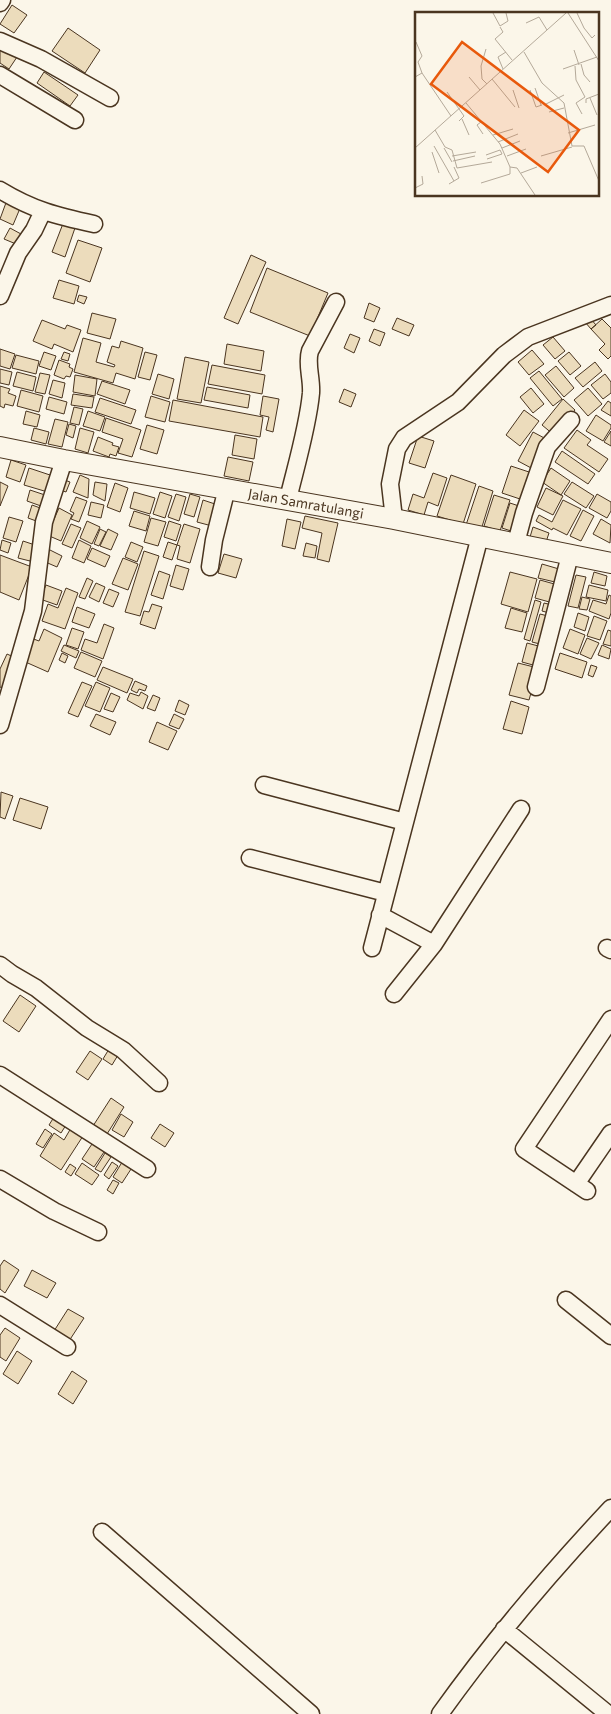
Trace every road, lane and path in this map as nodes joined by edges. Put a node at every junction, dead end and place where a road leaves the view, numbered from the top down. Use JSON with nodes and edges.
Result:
{"nodes":[{"id":1,"x":0,"y":40,"type":"edge"},
{"id":2,"x":0,"y":75,"type":"edge"},
{"id":3,"x":110,"y":98,"type":"dead end"},
{"id":4,"x":75,"y":120,"type":"dead end"},
{"id":5,"x":0,"y":190,"type":"edge"},
{"id":6,"x":43,"y":212,"type":"junction"},
{"id":7,"x":94,"y":224,"type":"dead end"},
{"id":8,"x":0,"y":296,"type":"edge"},
{"id":9,"x":336,"y":302,"type":"dead end"},
{"id":10,"x":611,"y":305,"type":"edge"},
{"id":11,"x":571,"y":420,"type":"dead end"},
{"id":12,"x":0,"y":446,"type":"edge"},
{"id":13,"x":64,"y":460,"type":"junction"},
{"id":14,"x":227,"y":488,"type":"junction"},
{"id":15,"x":288,"y":499,"type":"junction"},
{"id":16,"x":394,"y":519,"type":"junction"},
{"id":17,"x":480,"y":536,"type":"junction"},
{"id":18,"x":516,"y":543,"type":"junction"},
{"id":19,"x":570,"y":555,"type":"junction"},
{"id":20,"x":611,"y":563,"type":"edge"},
{"id":21,"x":210,"y":567,"type":"dead end"},
{"id":22,"x":536,"y":687,"type":"dead end"},
{"id":23,"x":0,"y":725,"type":"edge"},
{"id":24,"x":264,"y":785,"type":"dead end"},
{"id":25,"x":521,"y":809,"type":"dead end"},
{"id":26,"x":405,"y":822,"type":"junction"},
{"id":27,"x":250,"y":858,"type":"dead end"},
{"id":28,"x":386,"y":893,"type":"junction"},
{"id":29,"x":380,"y":915,"type":"junction"},
{"id":30,"x":434,"y":944,"type":"junction"},
{"id":31,"x":372,"y":948,"type":"dead end"},
{"id":32,"x":0,"y":964,"type":"edge"},
{"id":33,"x":394,"y":994,"type":"dead end"},
{"id":34,"x":611,"y":1019,"type":"edge"},
{"id":35,"x":0,"y":1074,"type":"edge"},
{"id":36,"x":159,"y":1083,"type":"dead end"},
{"id":37,"x":611,"y":1133,"type":"edge"},
{"id":38,"x":147,"y":1170,"type":"dead end"},
{"id":39,"x":0,"y":1179,"type":"edge"},
{"id":40,"x":98,"y":1232,"type":"dead end"},
{"id":41,"x":566,"y":1300,"type":"dead end"},
{"id":42,"x":0,"y":1304,"type":"edge"},
{"id":43,"x":611,"y":1336,"type":"edge"},
{"id":44,"x":67,"y":1346,"type":"dead end"},
{"id":45,"x":611,"y":1508,"type":"edge"},
{"id":46,"x":102,"y":1532,"type":"dead end"},
{"id":47,"x":504,"y":1629,"type":"junction"},
{"id":48,"x":311,"y":1714,"type":"edge"},
{"id":49,"x":440,"y":1714,"type":"edge"},
{"id":50,"x":608,"y":1714,"type":"edge"}],
"edges":[{"from":1,"to":3,"type":"street"},
{"from":2,"to":4,"type":"street"},
{"from":5,"to":6,"type":"street"},
{"from":6,"to":7,"type":"street"},
{"from":6,"to":8,"type":"street"},
{"from":9,"to":15,"type":"street"},
{"from":10,"to":16,"type":"street"},
{"from":11,"to":18,"type":"street"},
{"from":12,"to":13,"type":"main road","name":"Jalan Samratulangi"},
{"from":13,"to":14,"type":"main road","name":"Jalan Samratulangi"},
{"from":13,"to":23,"type":"street"},
{"from":14,"to":15,"type":"main road","name":"Jalan Samratulangi"},
{"from":14,"to":21,"type":"street"},
{"from":15,"to":16,"type":"main road","name":"Jalan Samratulangi"},
{"from":16,"to":17,"type":"main road","name":"Jalan Samratulangi"},
{"from":17,"to":18,"type":"main road","name":"Jalan Samratulangi"},
{"from":17,"to":26,"type":"street"},
{"from":18,"to":19,"type":"main road","name":"Jalan Samratulangi"},
{"from":19,"to":20,"type":"main road","name":"Jalan Samratulangi"},
{"from":19,"to":22,"type":"street"},
{"from":24,"to":26,"type":"street"},
{"from":25,"to":30,"type":"street"},
{"from":26,"to":28,"type":"street"},
{"from":27,"to":28,"type":"street"},
{"from":28,"to":29,"type":"street"},
{"from":29,"to":30,"type":"street"},
{"from":29,"to":31,"type":"street"},
{"from":30,"to":33,"type":"street"},
{"from":32,"to":36,"type":"street"},
{"from":34,"to":37,"type":"street"},
{"from":35,"to":38,"type":"street"},
{"from":39,"to":40,"type":"street"},
{"from":41,"to":43,"type":"street"},
{"from":42,"to":44,"type":"street"},
{"from":45,"to":47,"type":"street"},
{"from":46,"to":48,"type":"street"},
{"from":47,"to":49,"type":"street"},
{"from":47,"to":50,"type":"street"}]}
